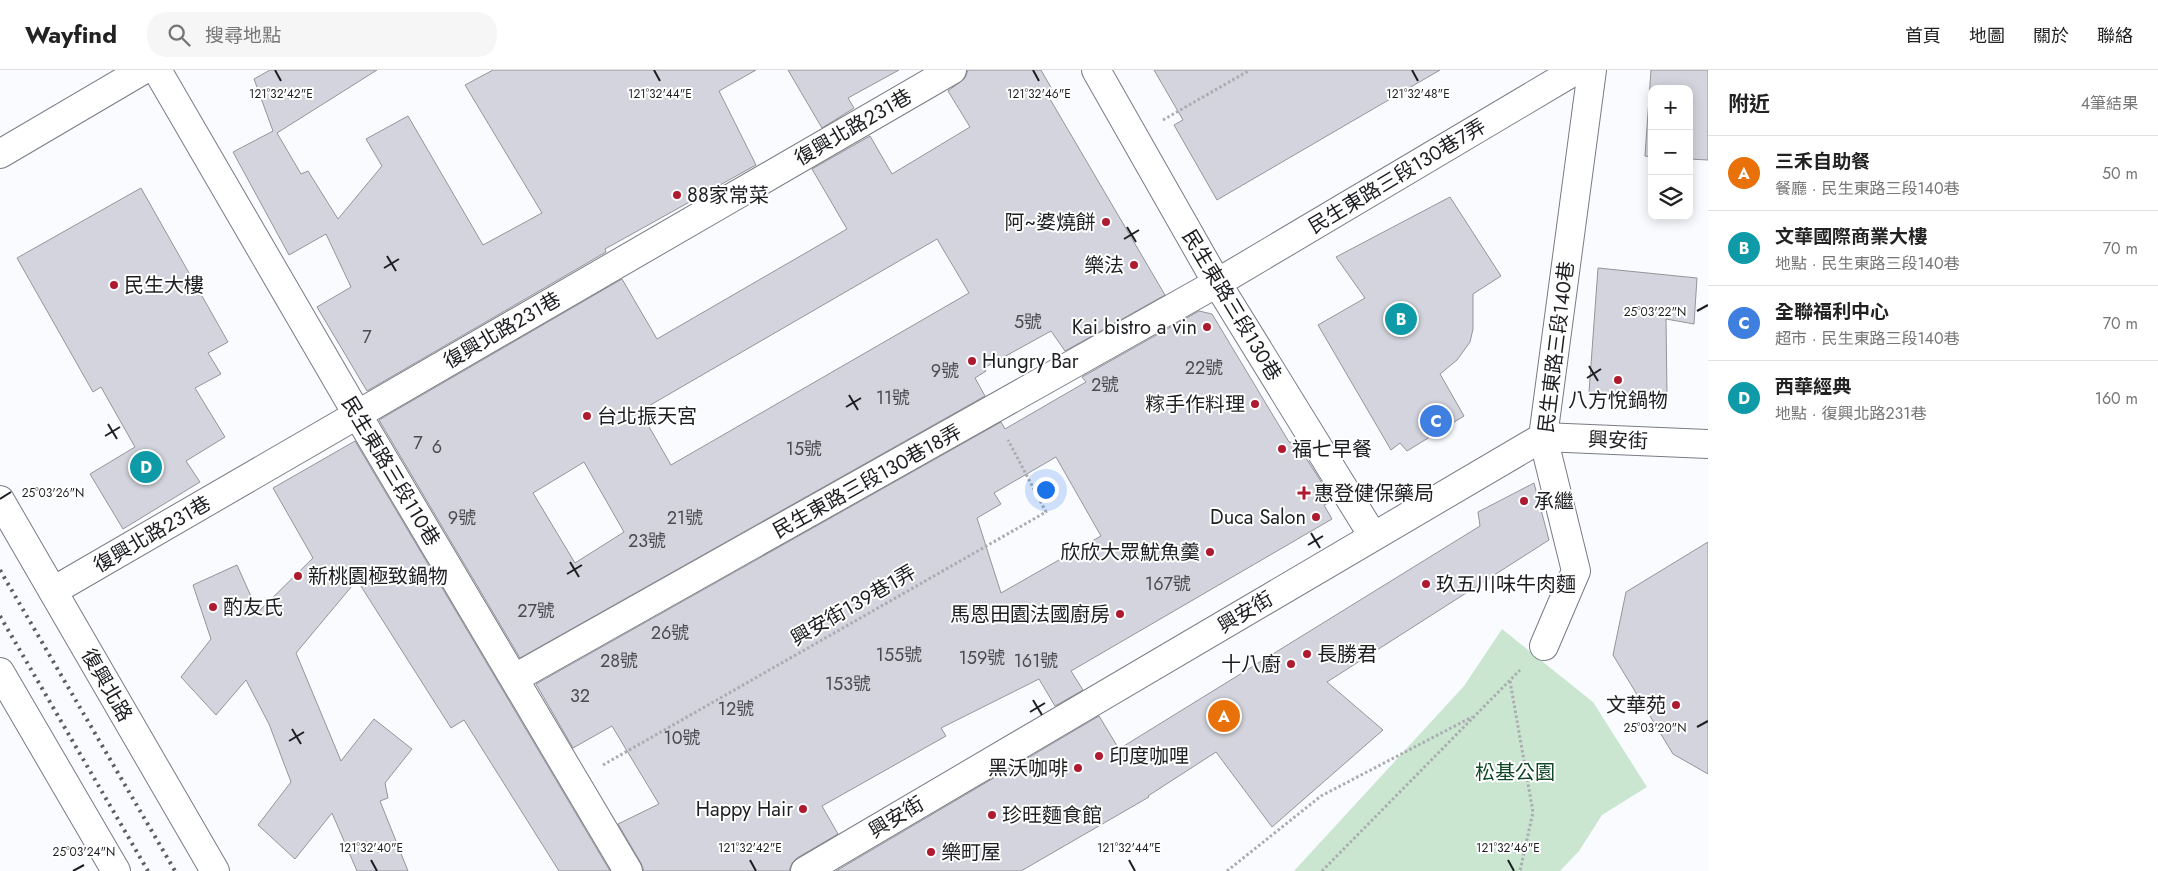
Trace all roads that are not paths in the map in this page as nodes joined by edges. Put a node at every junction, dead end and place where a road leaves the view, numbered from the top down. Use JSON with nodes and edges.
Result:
{"nodes":[{"id":1,"x":143,"y":70,"type":"edge"},
{"id":2,"x":157,"y":70,"type":"edge"},
{"id":3,"x":952,"y":70,"type":"edge"},
{"id":4,"x":1096,"y":70,"type":"edge"},
{"id":5,"x":1576,"y":70,"type":"edge"},
{"id":6,"x":1592,"y":70,"type":"edge"},
{"id":7,"x":0,"y":154,"type":"edge"},
{"id":8,"x":1217,"y":283,"type":"junction"},
{"id":9,"x":357,"y":414,"type":"junction"},
{"id":10,"x":1543,"y":437,"type":"junction"},
{"id":11,"x":1708,"y":444,"type":"edge"},
{"id":12,"x":0,"y":500,"type":"edge"},
{"id":13,"x":1373,"y":536,"type":"junction"},
{"id":14,"x":53,"y":591,"type":"junction"},
{"id":15,"x":1544,"y":646,"type":"road end"},
{"id":16,"x":0,"y":672,"type":"edge"},
{"id":17,"x":515,"y":678,"type":"junction"},
{"id":18,"x":116,"y":871,"type":"edge"},
{"id":19,"x":215,"y":871,"type":"edge"},
{"id":20,"x":628,"y":871,"type":"edge"},
{"id":21,"x":805,"y":871,"type":"edge"}],
"edges":[{"from":1,"to":7,"type":"street"},
{"from":2,"to":9,"type":"street","name":"民生東路三段110巷"},
{"from":3,"to":9,"type":"street","name":"復興北路231巷"},
{"from":4,"to":8,"type":"street","name":"民生東路三段130巷"},
{"from":5,"to":8,"type":"street","name":"民生東路三段130巷7弄"},
{"from":6,"to":10,"type":"street","name":"民生東路三段140巷"},
{"from":8,"to":13,"type":"street","name":"民生東路三段130巷"},
{"from":8,"to":17,"type":"street","name":"民生東路三段130巷18弄"},
{"from":9,"to":14,"type":"street","name":"復興北路231巷"},
{"from":9,"to":17,"type":"street","name":"民生東路三段110巷"},
{"from":10,"to":11,"type":"street","name":"興安街"},
{"from":10,"to":13,"type":"street","name":"興安街"},
{"from":10,"to":15,"type":"street","name":"民生東路三段140巷"},
{"from":12,"to":14,"type":"street","name":"復興北路"},
{"from":13,"to":21,"type":"street","name":"興安街"},
{"from":14,"to":19,"type":"street","name":"復興北路"},
{"from":16,"to":18,"type":"street"},
{"from":17,"to":20,"type":"street","name":"民生東路三段110巷"}]}
